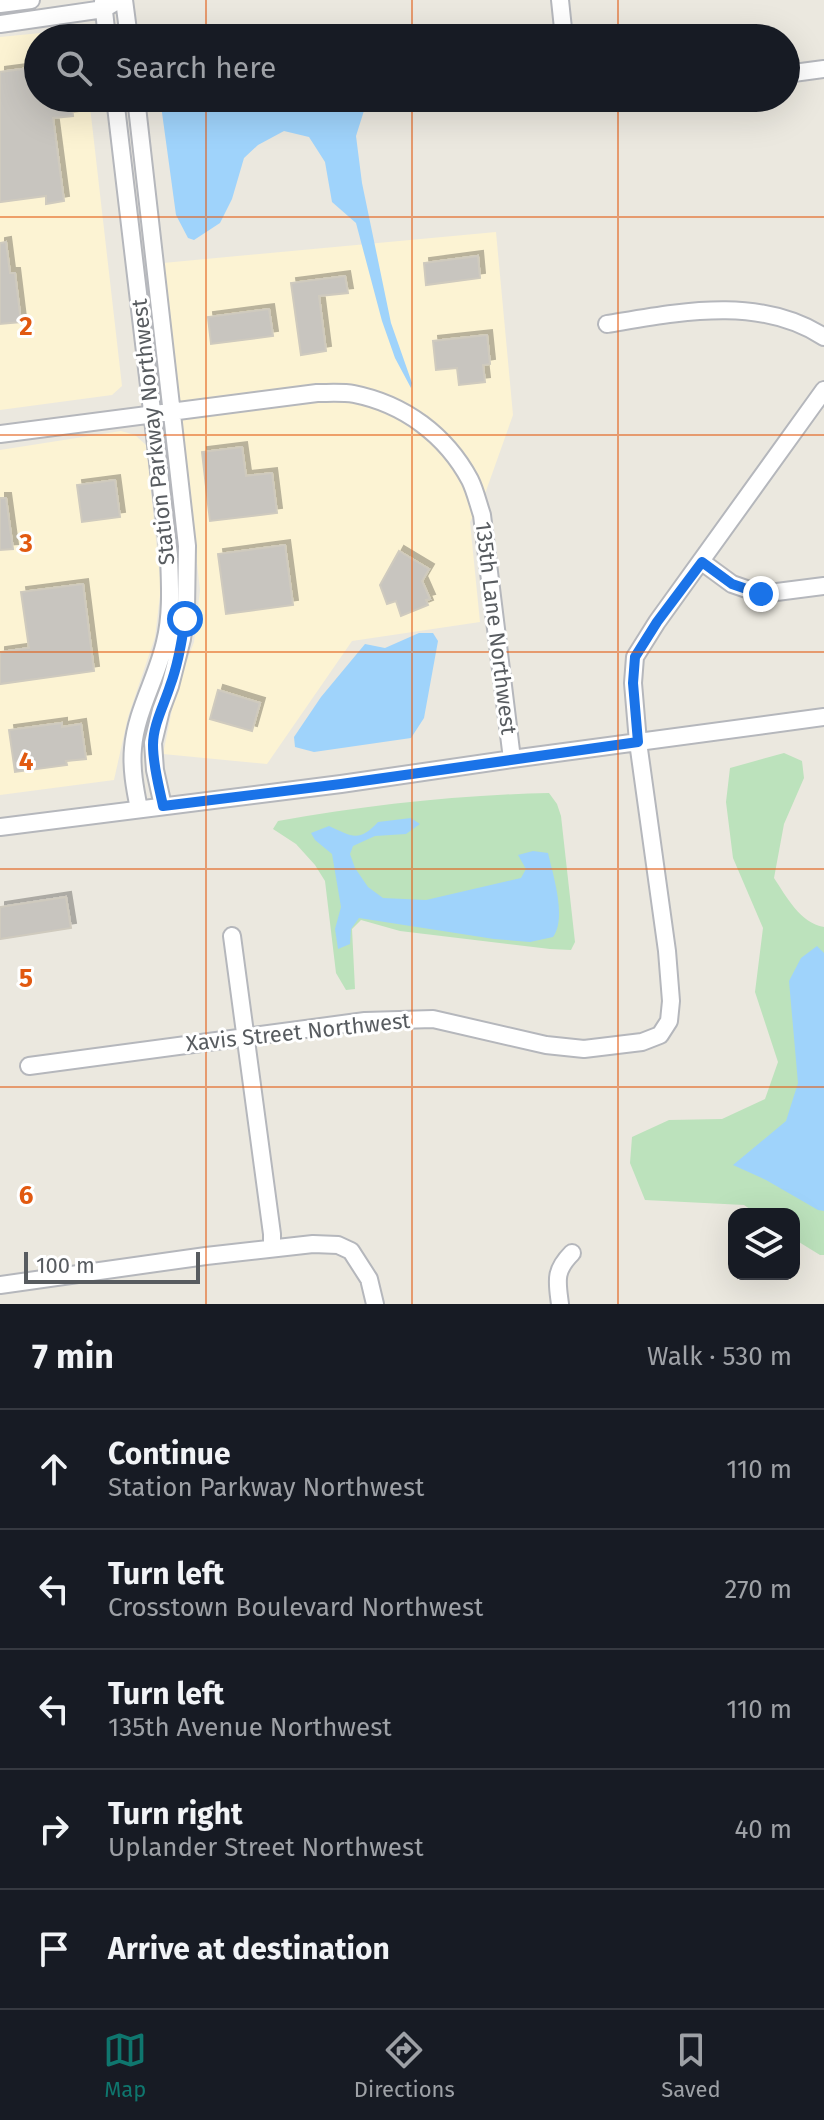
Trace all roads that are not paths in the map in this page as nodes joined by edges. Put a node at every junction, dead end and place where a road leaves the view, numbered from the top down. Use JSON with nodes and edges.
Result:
{"nodes":[{"id":1,"x":31,"y":0,"type":"edge"},
{"id":2,"x":560,"y":0,"type":"edge"},
{"id":3,"x":112,"y":2,"type":"edge"},
{"id":4,"x":0,"y":4,"type":"edge"},
{"id":5,"x":0,"y":24,"type":"edge"},
{"id":6,"x":109,"y":24,"type":"edge"},
{"id":7,"x":122,"y":24,"type":"edge"},
{"id":8,"x":563,"y":24,"type":"edge"},
{"id":9,"x":824,"y":69,"type":"edge"},
{"id":10,"x":800,"y":72,"type":"edge"},
{"id":11,"x":117,"y":112,"type":"edge"},
{"id":12,"x":138,"y":112,"type":"edge"},
{"id":13,"x":607,"y":324,"type":"dead end"},
{"id":14,"x":824,"y":337,"type":"edge"},
{"id":15,"x":824,"y":390,"type":"edge"},
{"id":16,"x":172,"y":412,"type":"junction"},
{"id":17,"x":152,"y":415,"type":"junction"},
{"id":18,"x":0,"y":434,"type":"edge"},
{"id":19,"x":702,"y":562,"type":"junction"},
{"id":20,"x":187,"y":567,"type":"junction"},
{"id":21,"x":169,"y":568,"type":"junction"},
{"id":22,"x":824,"y":586,"type":"edge"},
{"id":23,"x":146,"y":696,"type":"junction"},
{"id":24,"x":164,"y":701,"type":"junction"},
{"id":25,"x":824,"y":717,"type":"edge"},
{"id":26,"x":638,"y":742,"type":"junction"},
{"id":27,"x":512,"y":759,"type":"junction"},
{"id":28,"x":163,"y":806,"type":"junction"},
{"id":29,"x":139,"y":809,"type":"junction"},
{"id":30,"x":0,"y":827,"type":"edge"},
{"id":31,"x":232,"y":936,"type":"dead end"},
{"id":32,"x":246,"y":1036,"type":"junction"},
{"id":33,"x":29,"y":1066,"type":"dead end"},
{"id":34,"x":272,"y":1248,"type":"junction"},
{"id":35,"x":572,"y":1253,"type":"dead end"},
{"id":36,"x":0,"y":1285,"type":"edge"},
{"id":37,"x":375,"y":1304,"type":"edge"},
{"id":38,"x":560,"y":1304,"type":"edge"}],
"edges":[{"from":1,"to":4,"type":"street"},
{"from":2,"to":8,"type":"street"},
{"from":3,"to":5,"type":"street"},
{"from":3,"to":6,"type":"street"},
{"from":3,"to":7,"type":"street"},
{"from":9,"to":10,"type":"street"},
{"from":11,"to":17,"type":"street","name":"Station Parkway Northwest"},
{"from":12,"to":16,"type":"street","name":"Station Parkway Northwest"},
{"from":13,"to":14,"type":"street"},
{"from":15,"to":19,"type":"street"},
{"from":16,"to":17,"type":"street","name":"135th Lane Northwest"},
{"from":16,"to":20,"type":"street","name":"Station Parkway Northwest"},
{"from":16,"to":27,"type":"street","name":"135th Lane Northwest"},
{"from":17,"to":18,"type":"street","name":"135th Lane Northwest"},
{"from":17,"to":21,"type":"street","name":"Station Parkway Northwest"},
{"from":19,"to":22,"type":"street"},
{"from":19,"to":26,"type":"street"},
{"from":20,"to":21,"type":"street"},
{"from":20,"to":24,"type":"street","name":"Station Parkway Northwest"},
{"from":21,"to":23,"type":"street","name":"Station Parkway Northwest"},
{"from":23,"to":24,"type":"street"},
{"from":23,"to":29,"type":"street","name":"Station Parkway Northwest"},
{"from":24,"to":28,"type":"street","name":"Station Parkway Northwest"},
{"from":25,"to":26,"type":"street"},
{"from":26,"to":27,"type":"street"},
{"from":26,"to":32,"type":"street","name":"Xavis Street Northwest"},
{"from":27,"to":28,"type":"street"},
{"from":28,"to":29,"type":"street"},
{"from":29,"to":30,"type":"street"},
{"from":31,"to":32,"type":"street"},
{"from":32,"to":33,"type":"street","name":"Xavis Street Northwest"},
{"from":32,"to":34,"type":"street"},
{"from":34,"to":36,"type":"street"},
{"from":34,"to":37,"type":"street"},
{"from":35,"to":38,"type":"street"}]}
